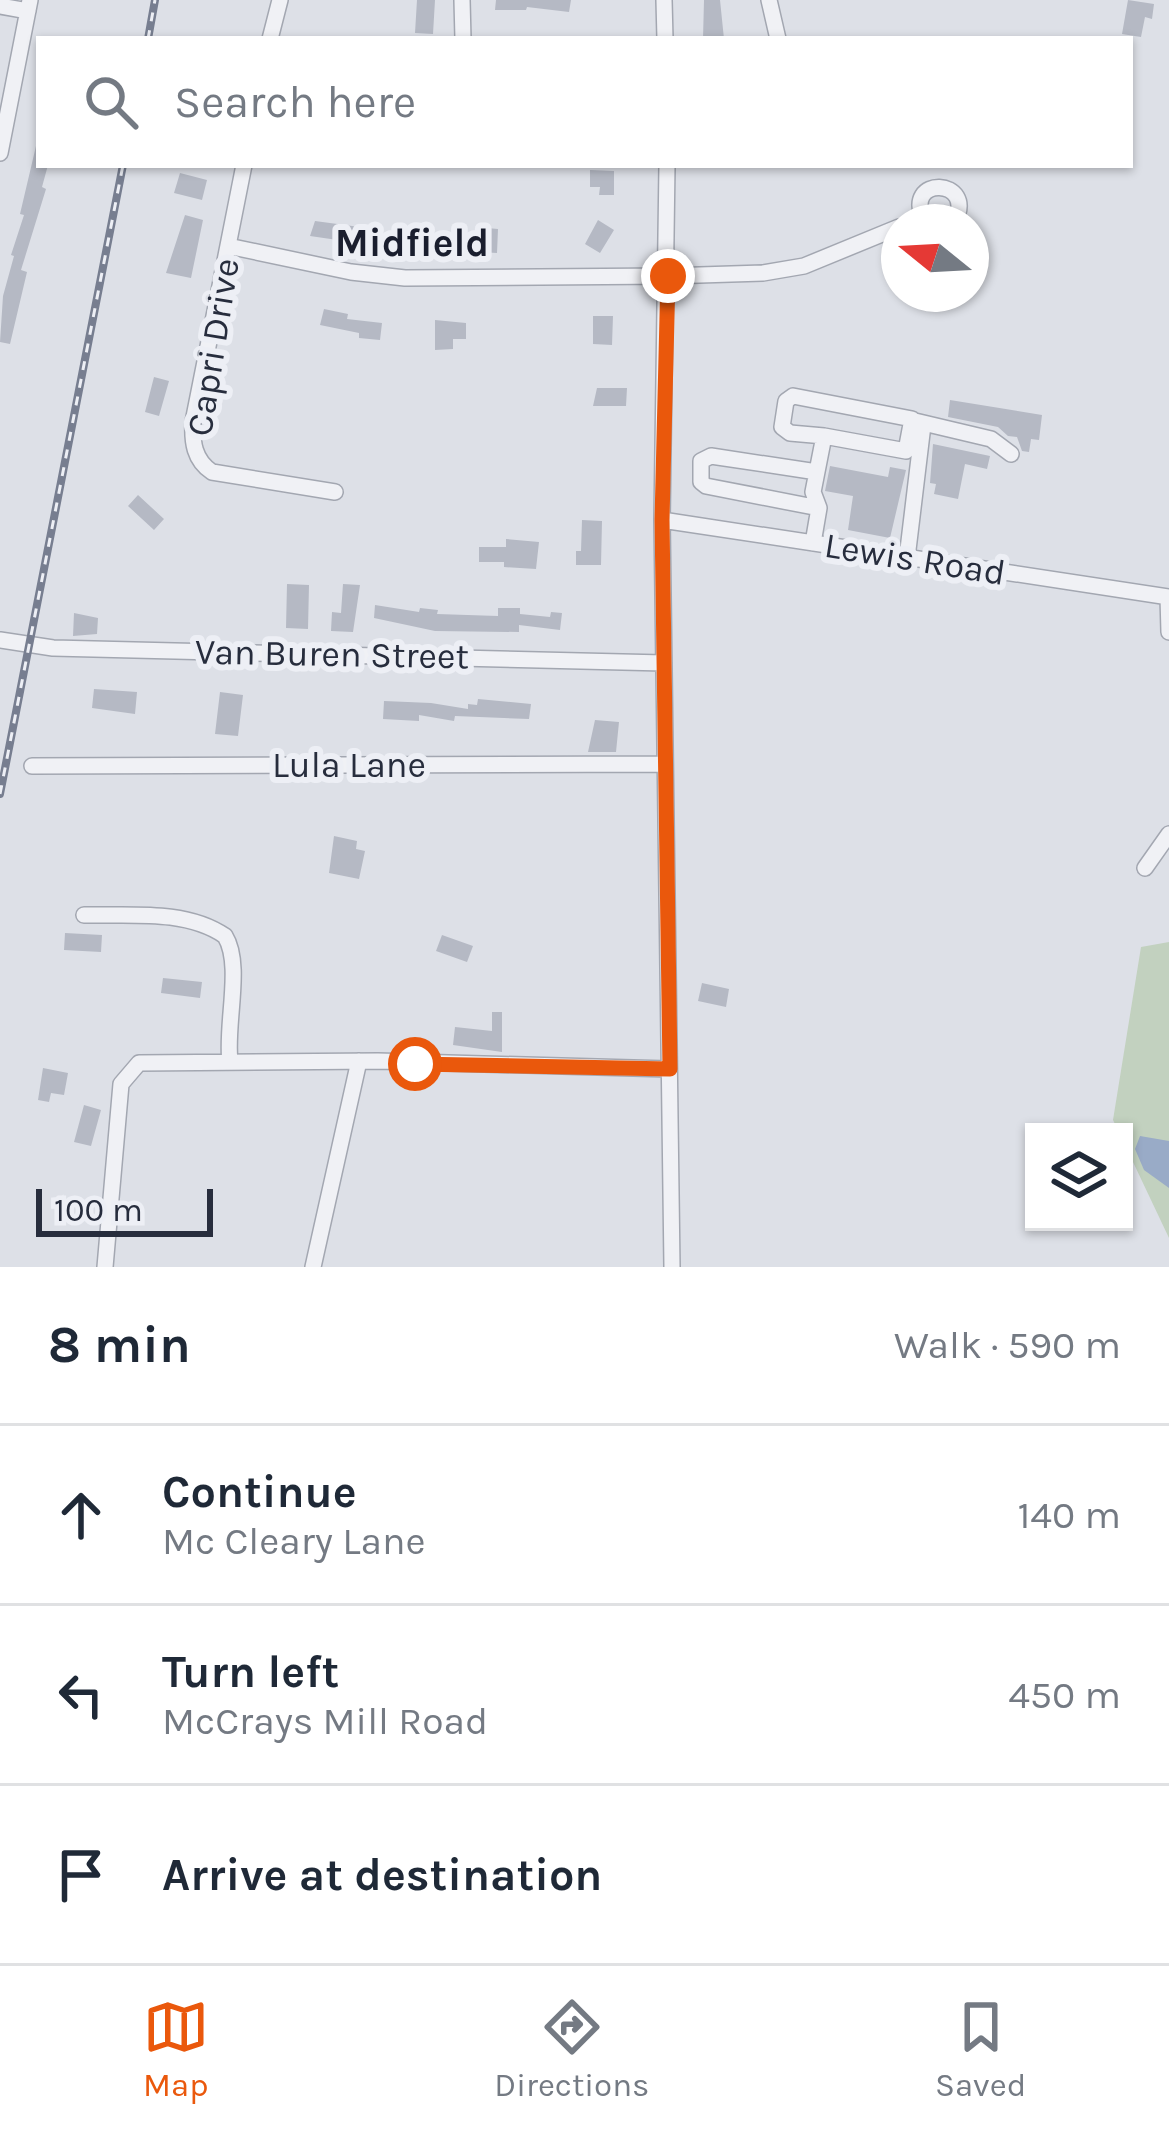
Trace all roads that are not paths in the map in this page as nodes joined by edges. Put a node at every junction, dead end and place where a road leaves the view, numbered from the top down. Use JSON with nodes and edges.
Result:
{"nodes":[{"id":1,"x":280,"y":0,"type":"edge"},
{"id":2,"x":462,"y":0,"type":"edge"},
{"id":3,"x":664,"y":0,"type":"edge"},
{"id":4,"x":769,"y":0,"type":"edge"},
{"id":5,"x":29,"y":5,"type":"edge"},
{"id":6,"x":0,"y":6,"type":"edge"},
{"id":7,"x":271,"y":36,"type":"edge"},
{"id":8,"x":463,"y":36,"type":"edge"},
{"id":9,"x":665,"y":36,"type":"edge"},
{"id":10,"x":777,"y":36,"type":"edge"},
{"id":11,"x":0,"y":153,"type":"edge"},
{"id":12,"x":243,"y":168,"type":"edge"},
{"id":13,"x":667,"y":168,"type":"edge"},
{"id":14,"x":920,"y":204,"type":"edge"},
{"id":15,"x":959,"y":204,"type":"edge"},
{"id":16,"x":881,"y":234,"type":"edge"},
{"id":17,"x":228,"y":246,"type":"junction"},
{"id":18,"x":668,"y":276,"type":"junction"},
{"id":19,"x":918,"y":422,"type":"junction"},
{"id":20,"x":824,"y":436,"type":"junction"},
{"id":21,"x":1011,"y":454,"type":"dead end"},
{"id":22,"x":817,"y":472,"type":"junction"},
{"id":23,"x":335,"y":492,"type":"dead end"},
{"id":24,"x":820,"y":508,"type":"junction"},
{"id":25,"x":662,"y":520,"type":"junction"},
{"id":26,"x":813,"y":543,"type":"junction"},
{"id":27,"x":907,"y":558,"type":"junction"},
{"id":28,"x":1168,"y":597,"type":"edge"},
{"id":29,"x":1169,"y":632,"type":"edge"},
{"id":30,"x":0,"y":640,"type":"edge"},
{"id":31,"x":664,"y":664,"type":"junction"},
{"id":32,"x":665,"y":764,"type":"junction"},
{"id":33,"x":32,"y":766,"type":"dead end"},
{"id":34,"x":1169,"y":834,"type":"edge"},
{"id":35,"x":1145,"y":868,"type":"dead end"},
{"id":36,"x":84,"y":915,"type":"dead end"},
{"id":37,"x":359,"y":1061,"type":"junction"},
{"id":38,"x":230,"y":1062,"type":"junction"},
{"id":39,"x":670,"y":1069,"type":"junction"},
{"id":40,"x":106,"y":1267,"type":"edge"},
{"id":41,"x":313,"y":1267,"type":"edge"},
{"id":42,"x":672,"y":1267,"type":"edge"}],
"edges":[{"from":1,"to":7,"type":"street"},
{"from":2,"to":8,"type":"street"},
{"from":3,"to":9,"type":"street"},
{"from":4,"to":10,"type":"street"},
{"from":5,"to":6,"type":"street"},
{"from":5,"to":11,"type":"street"},
{"from":12,"to":17,"type":"street","name":"Capri Drive"},
{"from":13,"to":18,"type":"street"},
{"from":14,"to":15,"type":"street"},
{"from":16,"to":18,"type":"street"},
{"from":17,"to":18,"type":"street"},
{"from":17,"to":23,"type":"street","name":"Capri Drive"},
{"from":18,"to":25,"type":"street"},
{"from":19,"to":20,"type":"street"},
{"from":19,"to":20,"type":"street"},
{"from":19,"to":21,"type":"street"},
{"from":19,"to":27,"type":"street"},
{"from":20,"to":22,"type":"street"},
{"from":22,"to":24,"type":"street"},
{"from":22,"to":24,"type":"street"},
{"from":24,"to":26,"type":"street"},
{"from":25,"to":26,"type":"street","name":"Lewis Road"},
{"from":25,"to":31,"type":"street"},
{"from":26,"to":27,"type":"street","name":"Lewis Road"},
{"from":27,"to":28,"type":"street","name":"Lewis Road"},
{"from":28,"to":29,"type":"street"},
{"from":30,"to":31,"type":"street","name":"Van Buren Street"},
{"from":31,"to":32,"type":"street"},
{"from":32,"to":33,"type":"street","name":"Lula Lane"},
{"from":32,"to":39,"type":"street"},
{"from":34,"to":35,"type":"street"},
{"from":36,"to":38,"type":"street"},
{"from":37,"to":38,"type":"street"},
{"from":37,"to":39,"type":"street"},
{"from":37,"to":41,"type":"street"},
{"from":38,"to":40,"type":"street"},
{"from":39,"to":42,"type":"street"}]}
